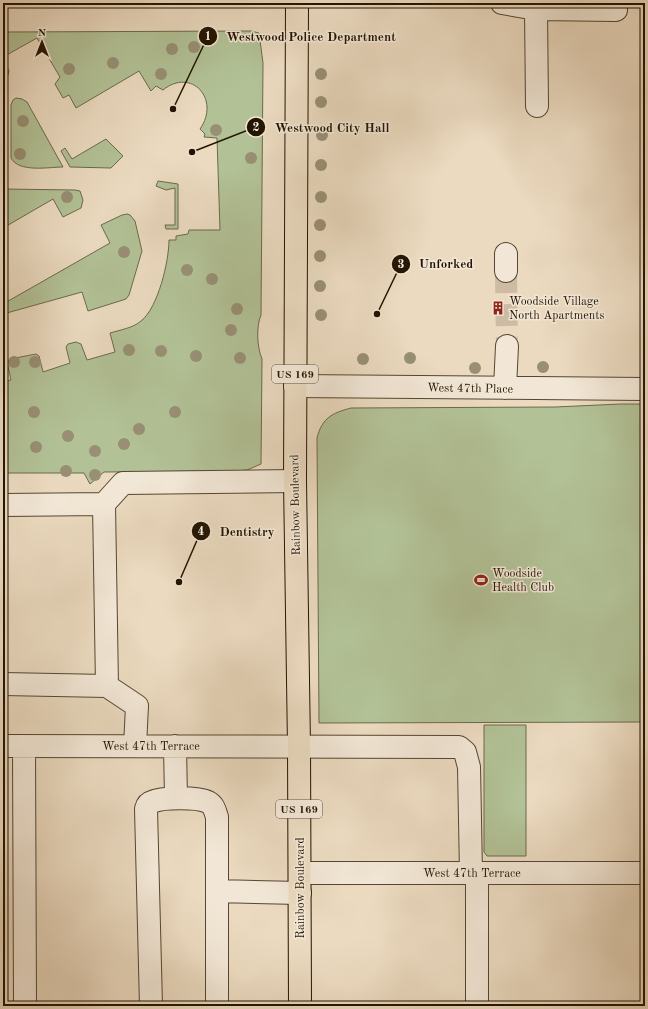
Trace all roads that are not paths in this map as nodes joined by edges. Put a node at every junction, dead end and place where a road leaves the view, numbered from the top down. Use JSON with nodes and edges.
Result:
{"nodes":[{"id":1,"x":296,"y":3,"type":"edge"},
{"id":2,"x":502,"y":3,"type":"edge"},
{"id":3,"x":536,"y":9,"type":"junction"},
{"id":4,"x":616,"y":10,"type":"dead end"},
{"id":5,"x":537,"y":106,"type":"dead end"},
{"id":6,"x":507,"y":346,"type":"tunnel mouth"},
{"id":7,"x":295,"y":386,"type":"junction"},
{"id":8,"x":505,"y":388,"type":"junction"},
{"id":9,"x":645,"y":389,"type":"edge"},
{"id":10,"x":295,"y":481,"type":"junction"},
{"id":11,"x":104,"y":504,"type":"junction"},
{"id":12,"x":3,"y":505,"type":"edge"},
{"id":13,"x":3,"y":684,"type":"edge"},
{"id":14,"x":106,"y":686,"type":"junction"},
{"id":15,"x":14,"y":746,"type":"edge"},
{"id":16,"x":135,"y":746,"type":"junction"},
{"id":17,"x":175,"y":746,"type":"junction"},
{"id":18,"x":299,"y":746,"type":"junction"},
{"id":19,"x":176,"y":798,"type":"junction"},
{"id":20,"x":474,"y":873,"type":"junction"},
{"id":21,"x":645,"y":873,"type":"edge"},
{"id":22,"x":300,"y":883,"type":"junction"},
{"id":23,"x":217,"y":891,"type":"junction"},
{"id":24,"x":25,"y":1006,"type":"edge"},
{"id":25,"x":151,"y":1006,"type":"edge"},
{"id":26,"x":217,"y":1006,"type":"edge"},
{"id":27,"x":300,"y":1006,"type":"edge"},
{"id":28,"x":477,"y":1006,"type":"edge"}],
"edges":[{"from":1,"to":7,"type":"main road","name":"Rainbow Boulevard","number":"US 169"},
{"from":2,"to":3,"type":"street"},
{"from":3,"to":4,"type":"street"},
{"from":3,"to":5,"type":"street"},
{"from":6,"to":8,"type":"street"},
{"from":7,"to":8,"type":"street","name":"West 47th Place"},
{"from":7,"to":10,"type":"main road","name":"Rainbow Boulevard","number":"US 169"},
{"from":8,"to":9,"type":"street","name":"West 47th Place"},
{"from":10,"to":11,"type":"street"},
{"from":10,"to":18,"type":"main road","name":"Rainbow Boulevard","number":"US 169"},
{"from":11,"to":12,"type":"street"},
{"from":11,"to":14,"type":"street"},
{"from":13,"to":14,"type":"street"},
{"from":14,"to":16,"type":"street"},
{"from":15,"to":16,"type":"street","name":"West 47th Terrace"},
{"from":15,"to":24,"type":"street"},
{"from":16,"to":17,"type":"street","name":"West 47th Terrace"},
{"from":17,"to":18,"type":"street","name":"West 47th Terrace"},
{"from":17,"to":19,"type":"street"},
{"from":18,"to":20,"type":"street","name":"West 47th Terrace"},
{"from":18,"to":22,"type":"main road","name":"Rainbow Boulevard","number":"US 169"},
{"from":19,"to":23,"type":"street"},
{"from":19,"to":25,"type":"street"},
{"from":20,"to":21,"type":"street","name":"West 47th Terrace"},
{"from":20,"to":22,"type":"street","name":"West 47th Terrace"},
{"from":20,"to":28,"type":"street","name":"West 47th Terrace"},
{"from":22,"to":23,"type":"street","name":"West 47th Terrace"},
{"from":22,"to":27,"type":"main road","name":"Rainbow Boulevard","number":"US 169"},
{"from":23,"to":26,"type":"street"}]}
